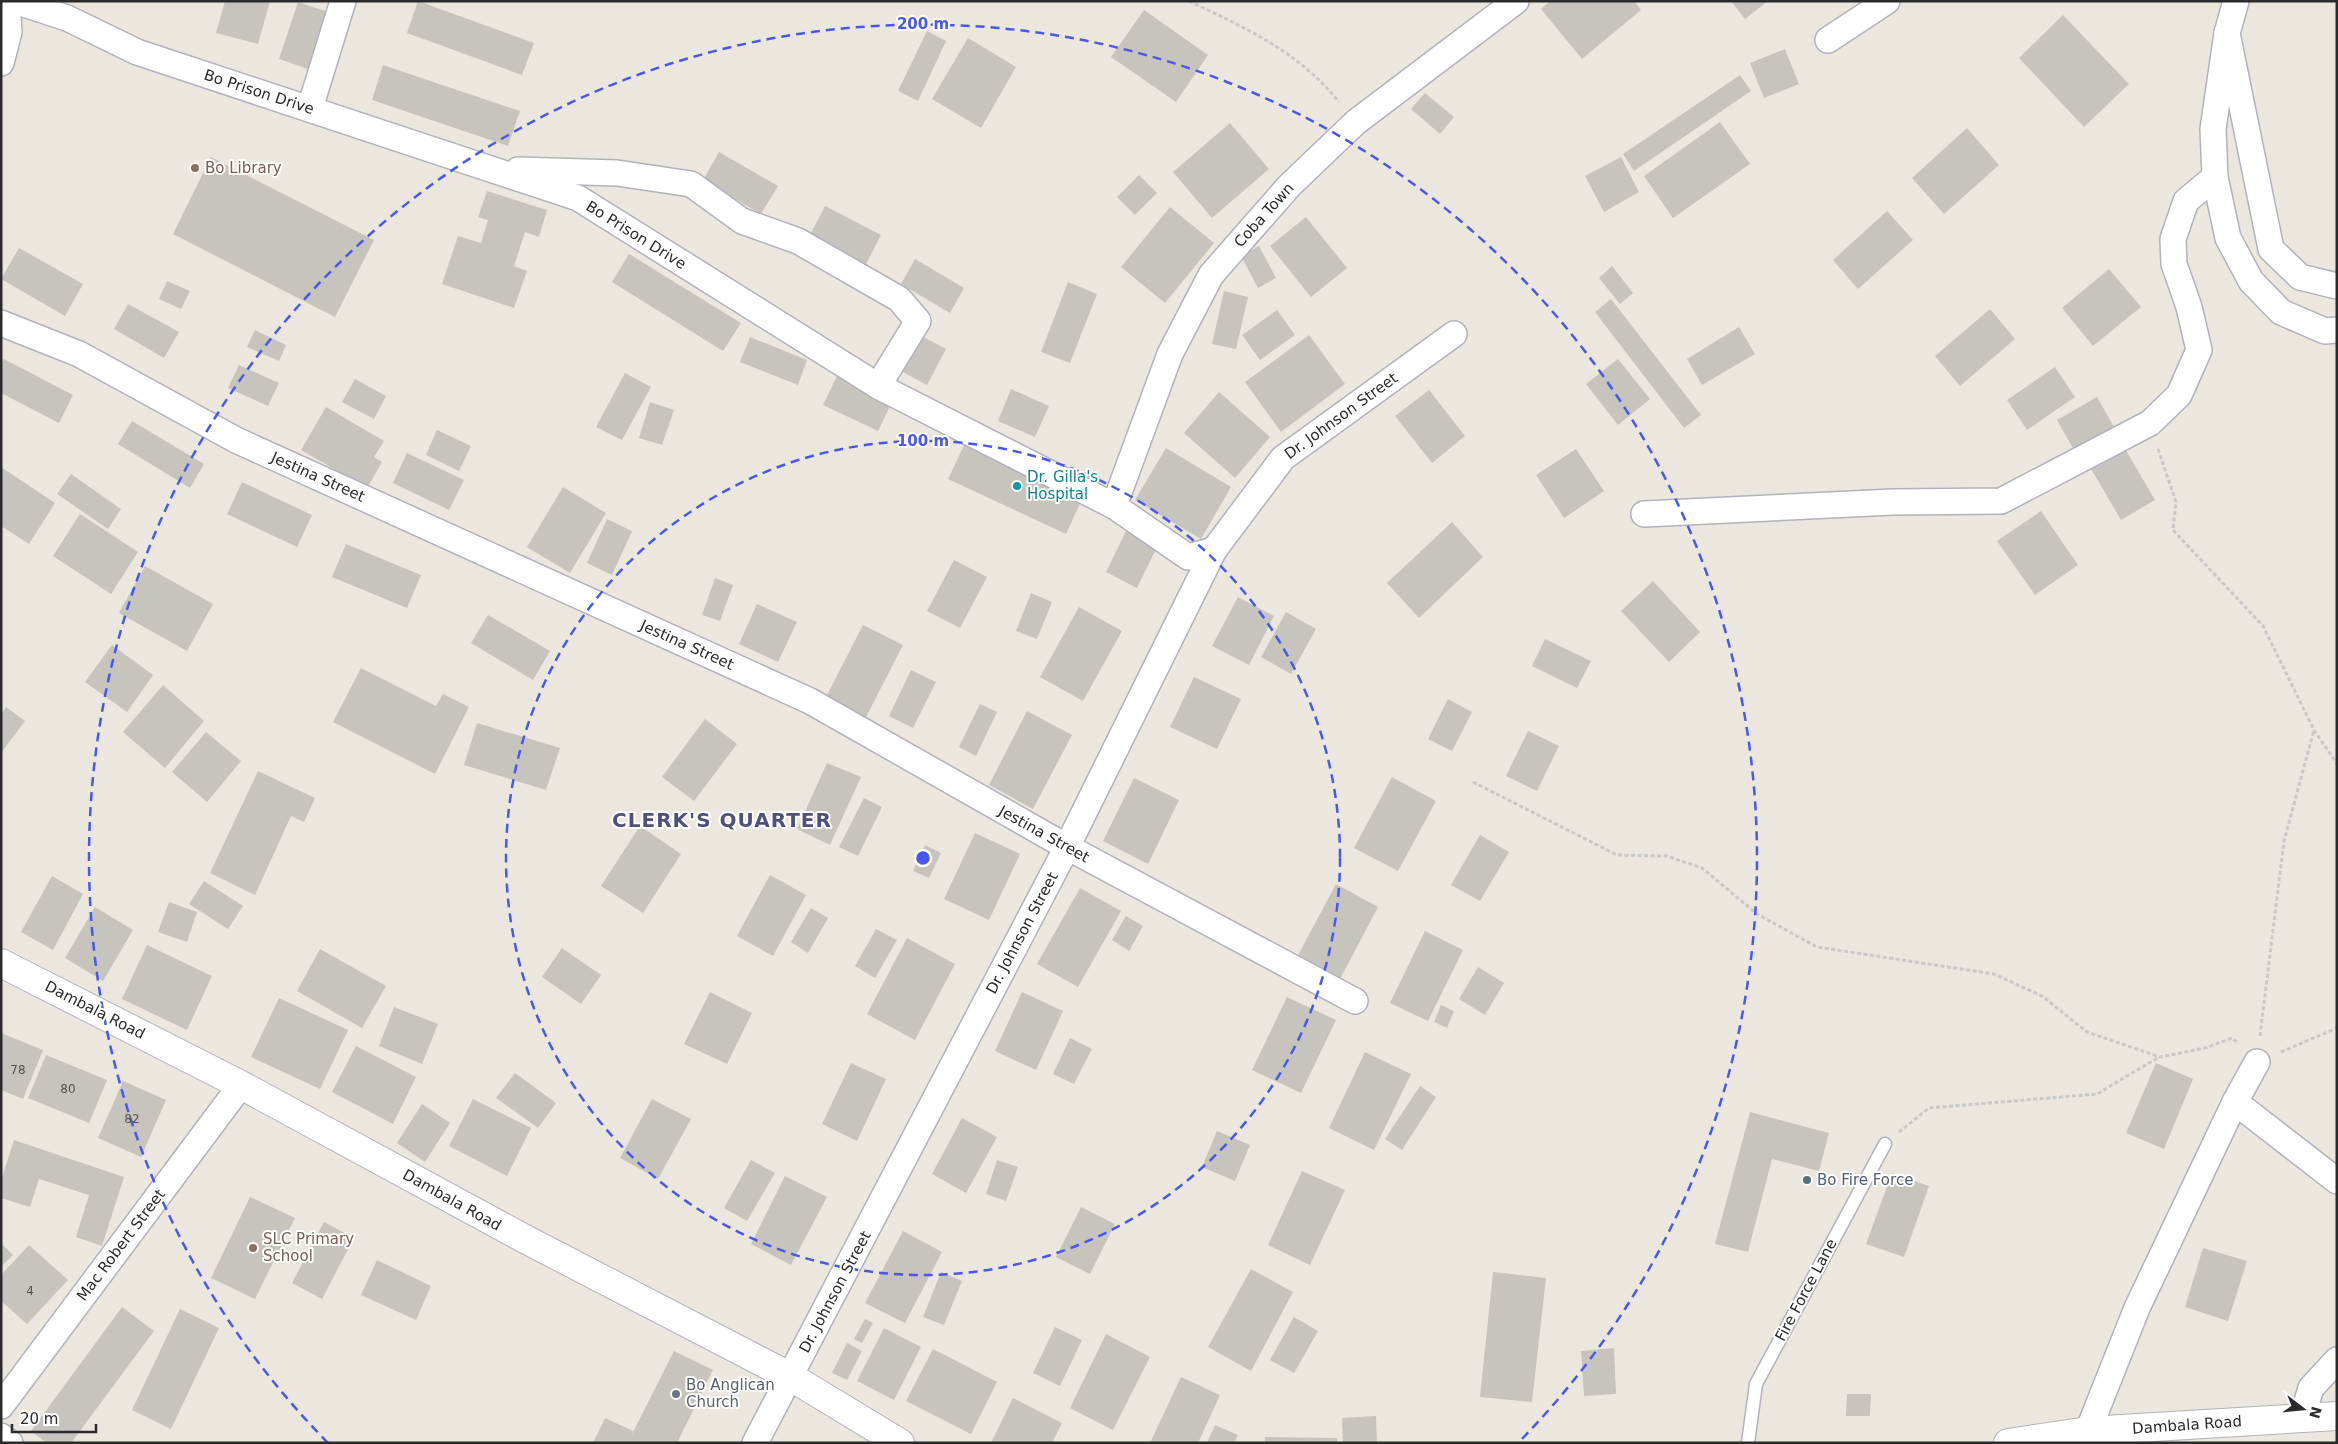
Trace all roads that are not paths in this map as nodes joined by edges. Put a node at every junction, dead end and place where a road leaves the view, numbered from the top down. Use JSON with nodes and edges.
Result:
{"nodes":[{"id":1,"x":7,"y":1,"type":"edge"},
{"id":2,"x":15,"y":1,"type":"edge"},
{"id":3,"x":343,"y":1,"type":"edge"},
{"id":4,"x":1516,"y":1,"type":"edge"},
{"id":5,"x":1887,"y":1,"type":"edge"},
{"id":6,"x":2236,"y":1,"type":"edge"},
{"id":7,"x":2227,"y":33,"type":"junction"},
{"id":8,"x":1828,"y":40,"type":"dead end"},
{"id":9,"x":1,"y":64,"type":"edge"},
{"id":10,"x":310,"y":108,"type":"junction"},
{"id":11,"x":488,"y":169,"type":"junction"},
{"id":12,"x":2215,"y":177,"type":"junction"},
{"id":13,"x":2337,"y":286,"type":"edge"},
{"id":14,"x":1,"y":323,"type":"edge"},
{"id":15,"x":2337,"y":330,"type":"edge"},
{"id":16,"x":1454,"y":334,"type":"dead end"},
{"id":17,"x":878,"y":386,"type":"junction"},
{"id":18,"x":1114,"y":506,"type":"junction"},
{"id":19,"x":1644,"y":514,"type":"dead end"},
{"id":20,"x":1214,"y":550,"type":"junction"},
{"id":21,"x":1067,"y":847,"type":"junction"},
{"id":22,"x":1,"y":963,"type":"edge"},
{"id":23,"x":1355,"y":1000,"type":"dead end"},
{"id":24,"x":2257,"y":1062,"type":"road end"},
{"id":25,"x":241,"y":1085,"type":"junction"},
{"id":26,"x":2235,"y":1102,"type":"junction"},
{"id":27,"x":1885,"y":1144,"type":"road end"},
{"id":28,"x":2337,"y":1181,"type":"edge"},
{"id":29,"x":2337,"y":1360,"type":"edge"},
{"id":30,"x":791,"y":1376,"type":"junction"},
{"id":31,"x":1,"y":1406,"type":"edge"},
{"id":32,"x":2337,"y":1416,"type":"edge"},
{"id":33,"x":2302,"y":1418,"type":"junction"},
{"id":34,"x":2088,"y":1431,"type":"junction"},
{"id":35,"x":1,"y":1436,"type":"edge"},
{"id":36,"x":10,"y":1443,"type":"edge"},
{"id":37,"x":755,"y":1443,"type":"edge"},
{"id":38,"x":900,"y":1443,"type":"edge"},
{"id":39,"x":1748,"y":1443,"type":"edge"},
{"id":40,"x":2008,"y":1443,"type":"edge"}],
"edges":[{"from":1,"to":9,"type":"street"},
{"from":2,"to":10,"type":"street","name":"Bo Prison Drive"},
{"from":3,"to":10,"type":"street"},
{"from":4,"to":18,"type":"street","name":"Coba Town"},
{"from":5,"to":8,"type":"street"},
{"from":6,"to":7,"type":"street"},
{"from":7,"to":12,"type":"street"},
{"from":7,"to":13,"type":"street"},
{"from":10,"to":11,"type":"street","name":"Bo Prison Drive"},
{"from":11,"to":17,"type":"street","name":"Bo Prison Drive"},
{"from":11,"to":17,"type":"street"},
{"from":12,"to":15,"type":"street"},
{"from":12,"to":19,"type":"street"},
{"from":14,"to":21,"type":"street","name":"Jestina Street"},
{"from":16,"to":20,"type":"street","name":"Dr. Johnson Street"},
{"from":17,"to":18,"type":"street","name":"Bo Prison Drive"},
{"from":18,"to":20,"type":"street","name":"Bo Prison Drive"},
{"from":20,"to":21,"type":"street","name":"Dr. Johnson Street"},
{"from":21,"to":23,"type":"street","name":"Jestina Street"},
{"from":21,"to":30,"type":"street","name":"Dr. Johnson Street"},
{"from":22,"to":25,"type":"street","name":"Dambala Road"},
{"from":24,"to":26,"type":"street"},
{"from":25,"to":30,"type":"street","name":"Dambala Road"},
{"from":25,"to":31,"type":"street","name":"Mac Robert Street"},
{"from":26,"to":28,"type":"street"},
{"from":26,"to":34,"type":"street"},
{"from":27,"to":39,"type":"lane","name":"Fire Force Lane"},
{"from":29,"to":33,"type":"street"},
{"from":30,"to":37,"type":"street","name":"Dr. Johnson Street"},
{"from":30,"to":38,"type":"street","name":"Dambala Road"},
{"from":32,"to":33,"type":"street","name":"Dambala Road"},
{"from":33,"to":34,"type":"street","name":"Dambala Road"},
{"from":34,"to":40,"type":"street","name":"Dambala Road"},
{"from":35,"to":36,"type":"street"}]}
